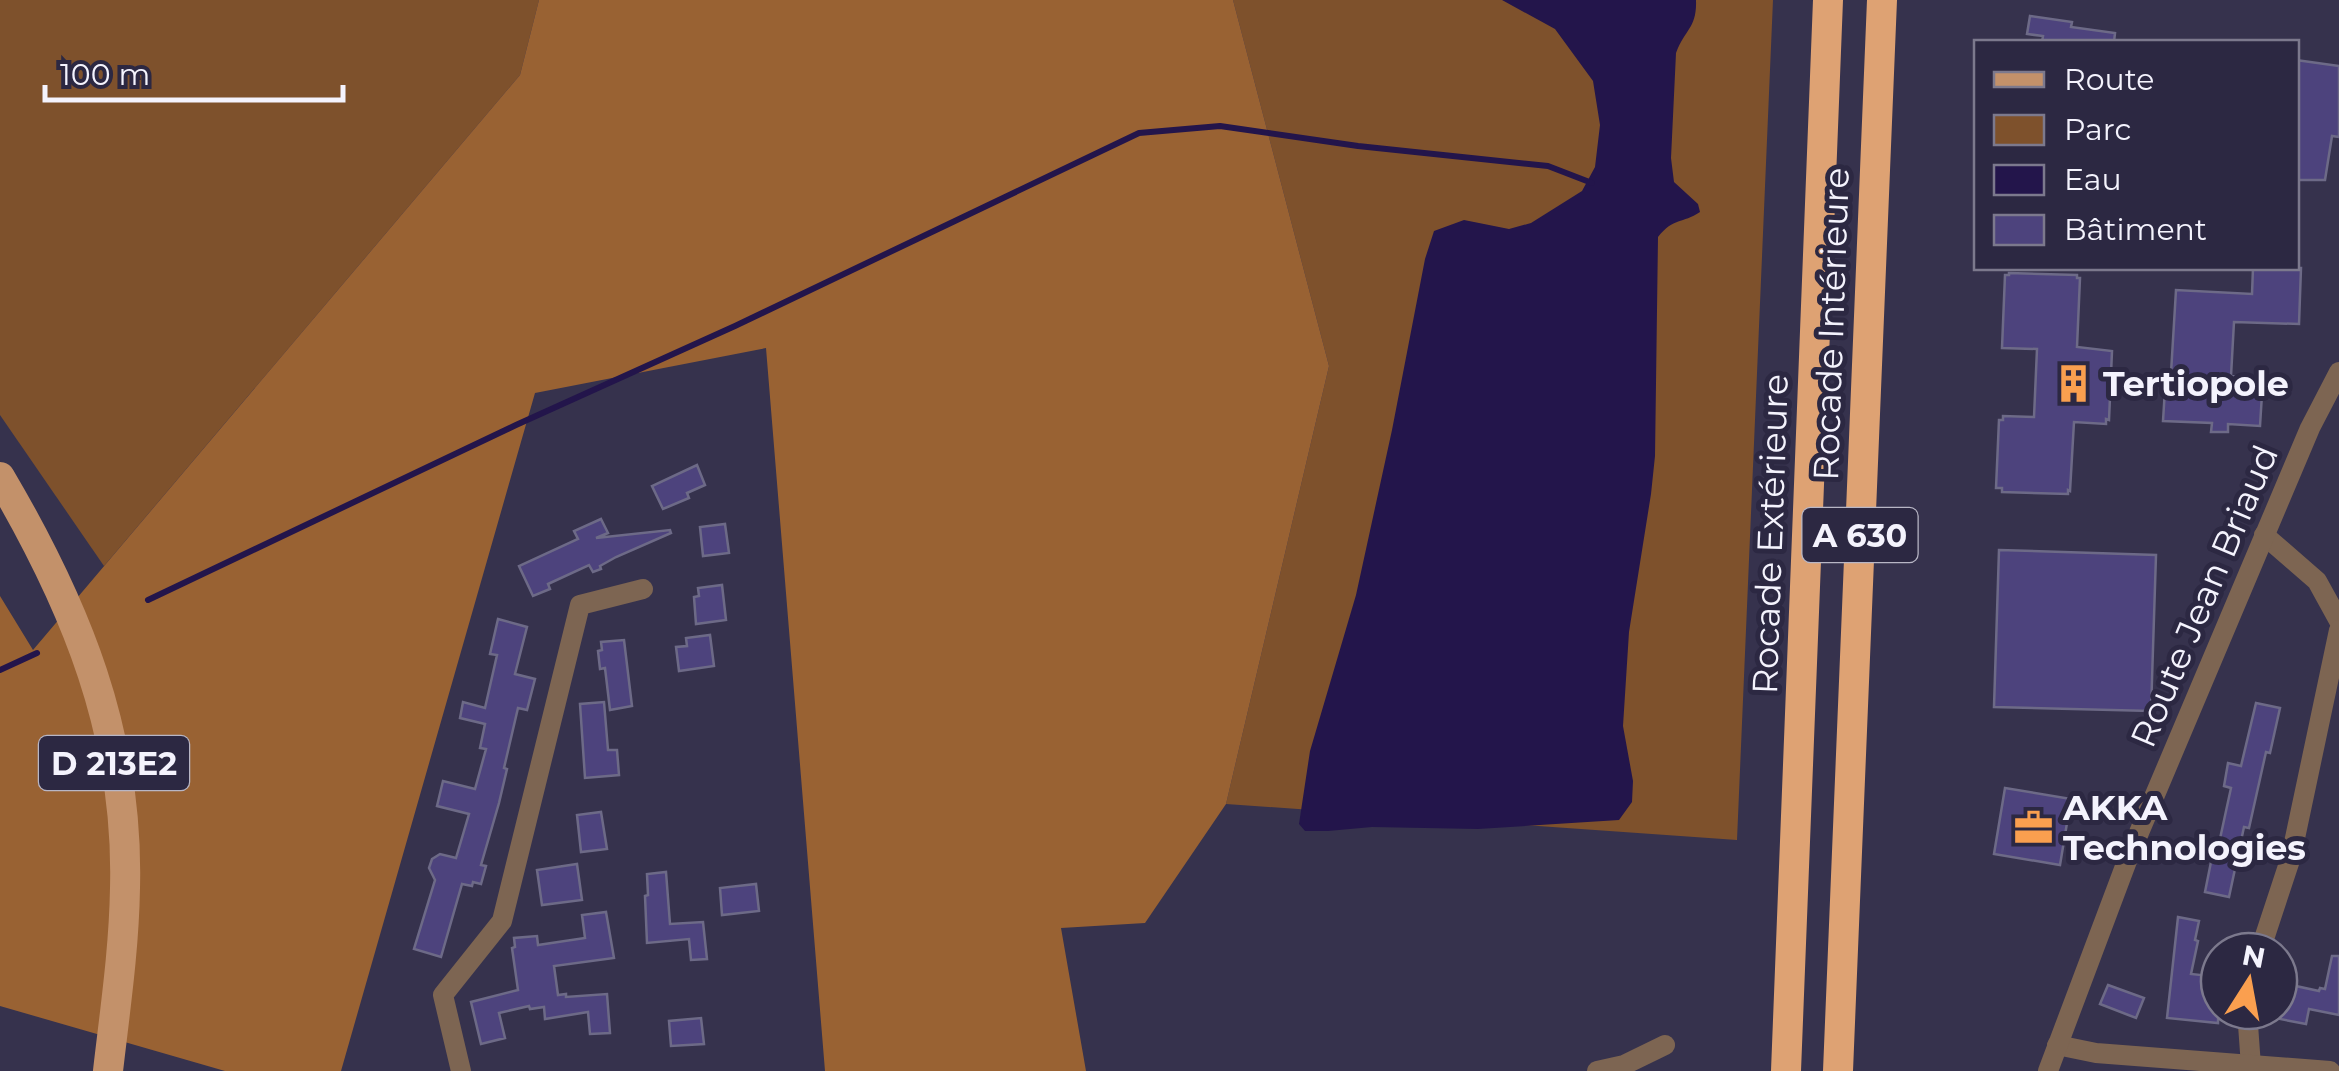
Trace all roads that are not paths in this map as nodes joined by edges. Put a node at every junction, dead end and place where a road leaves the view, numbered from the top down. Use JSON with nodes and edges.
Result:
{"nodes":[{"id":1,"x":1828,"y":0,"type":"edge"},
{"id":2,"x":1882,"y":0,"type":"edge"},
{"id":3,"x":2339,"y":372,"type":"edge"},
{"id":4,"x":0,"y":477,"type":"edge"},
{"id":5,"x":2264,"y":535,"type":"junction"},
{"id":6,"x":644,"y":588,"type":"dead end"},
{"id":7,"x":2339,"y":622,"type":"edge"},
{"id":8,"x":2339,"y":630,"type":"edge"},
{"id":9,"x":2267,"y":931,"type":"edge"},
{"id":10,"x":2248,"y":1031,"type":"edge"},
{"id":11,"x":2058,"y":1045,"type":"junction"},
{"id":12,"x":1665,"y":1046,"type":"dead end"},
{"id":13,"x":2251,"y":1066,"type":"junction"},
{"id":14,"x":2275,"y":1068,"type":"edge"},
{"id":15,"x":1785,"y":1070,"type":"edge"},
{"id":16,"x":108,"y":1071,"type":"edge"},
{"id":17,"x":461,"y":1071,"type":"edge"},
{"id":18,"x":1597,"y":1071,"type":"edge"},
{"id":19,"x":1838,"y":1071,"type":"edge"},
{"id":20,"x":2048,"y":1071,"type":"edge"},
{"id":21,"x":2330,"y":1071,"type":"edge"}],
"edges":[{"from":1,"to":15,"type":"highway","name":"Rocade Extérieure","number":"A 630"},
{"from":2,"to":19,"type":"highway","name":"Rocade Intérieure","number":"A 630"},
{"from":3,"to":5,"type":"street","name":"Route Jean Briaud"},
{"from":4,"to":16,"type":"main road","number":"D 213E2"},
{"from":5,"to":7,"type":"street"},
{"from":5,"to":11,"type":"street","name":"Route Jean Briaud"},
{"from":6,"to":17,"type":"street"},
{"from":8,"to":9,"type":"street"},
{"from":10,"to":13,"type":"street"},
{"from":11,"to":13,"type":"street"},
{"from":11,"to":20,"type":"street","name":"Route Jean Briaud"},
{"from":12,"to":18,"type":"street"},
{"from":13,"to":14,"type":"street"},
{"from":14,"to":21,"type":"street"}]}
